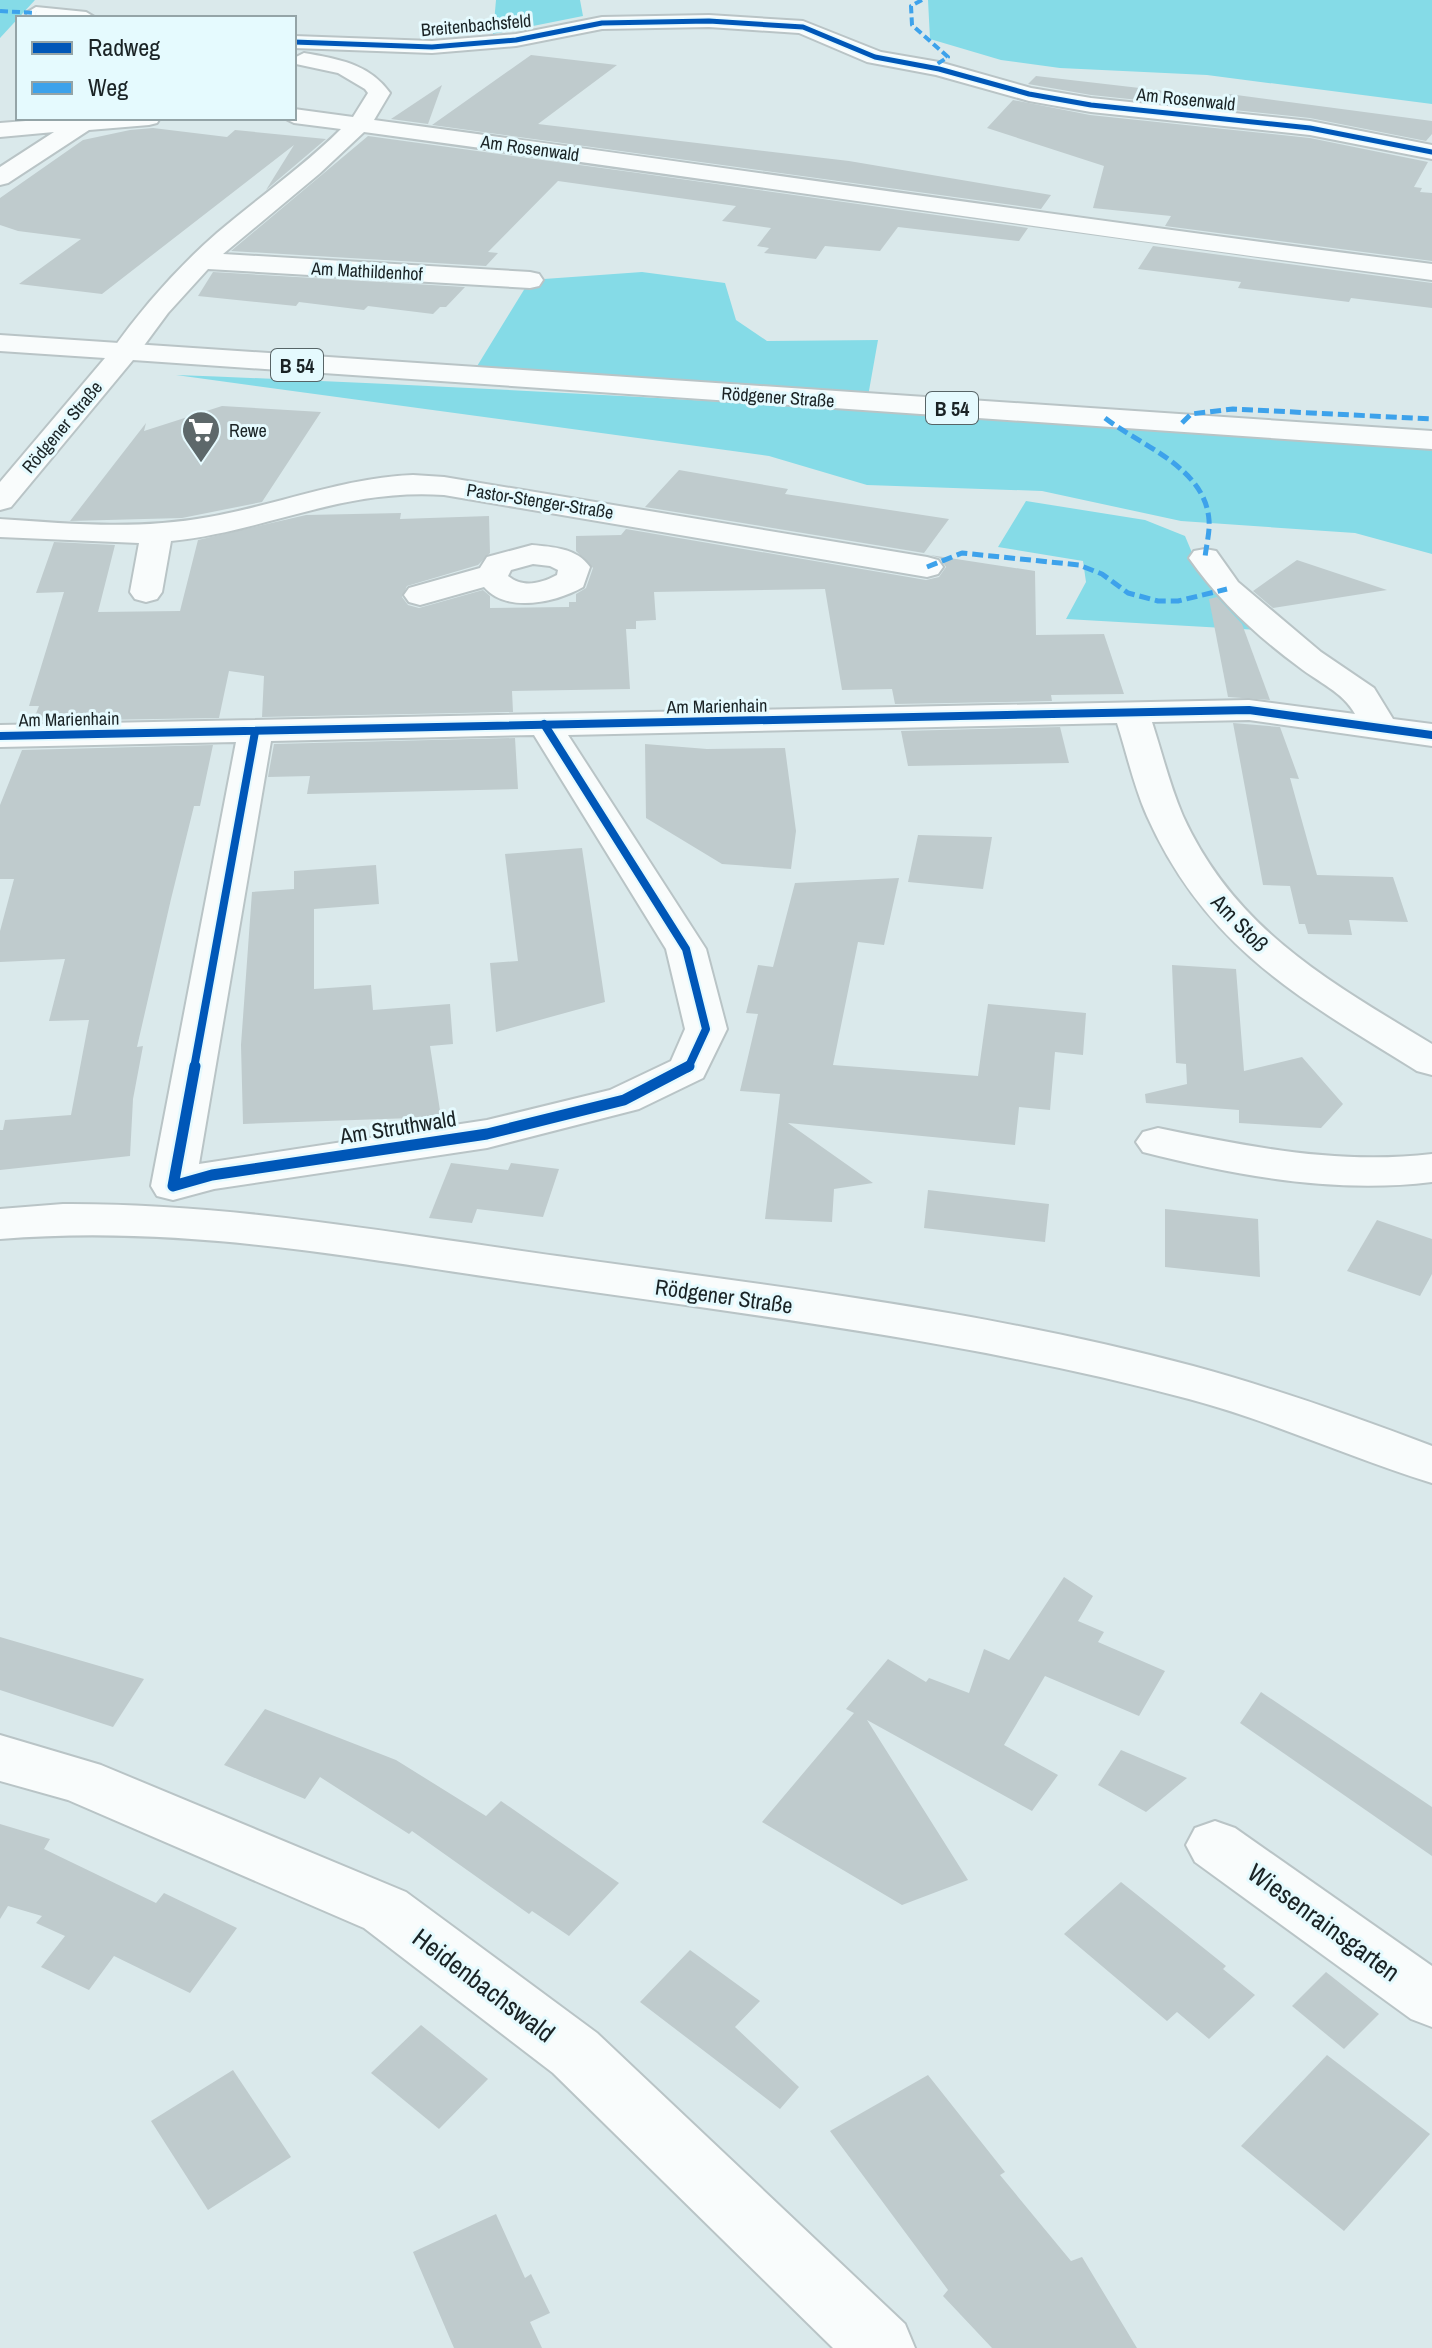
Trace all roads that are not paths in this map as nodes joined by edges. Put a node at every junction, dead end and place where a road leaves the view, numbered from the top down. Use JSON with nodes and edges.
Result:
{"nodes":[{"id":1,"x":36,"y":13,"type":"dead end"},
{"id":2,"x":66,"y":16,"type":"edge"},
{"id":3,"x":296,"y":42,"type":"edge"},
{"id":4,"x":296,"y":57,"type":"edge"},
{"id":5,"x":939,"y":69,"type":"joint"},
{"id":6,"x":296,"y":116,"type":"edge"},
{"id":7,"x":130,"y":120,"type":"edge"},
{"id":8,"x":358,"y":124,"type":"junction"},
{"id":9,"x":82,"y":125,"type":"junction"},
{"id":10,"x":0,"y":130,"type":"edge"},
{"id":11,"x":1432,"y":152,"type":"edge"},
{"id":12,"x":0,"y":178,"type":"edge"},
{"id":13,"x":204,"y":261,"type":"junction"},
{"id":14,"x":1432,"y":272,"type":"edge"},
{"id":15,"x":530,"y":280,"type":"dead end"},
{"id":16,"x":0,"y":343,"type":"edge"},
{"id":17,"x":124,"y":353,"type":"junction"},
{"id":18,"x":1432,"y":440,"type":"edge"},
{"id":19,"x":0,"y":501,"type":"edge"},
{"id":20,"x":566,"y":506,"type":"junction"},
{"id":21,"x":0,"y":528,"type":"edge"},
{"id":22,"x":156,"y":535,"type":"junction"},
{"id":23,"x":532,"y":554,"type":"junction"},
{"id":24,"x":1205,"y":558,"type":"dead end"},
{"id":25,"x":927,"y":567,"type":"dead end"},
{"id":26,"x":492,"y":576,"type":"junction"},
{"id":27,"x":146,"y":592,"type":"dead end"},
{"id":28,"x":420,"y":595,"type":"dead end"},
{"id":29,"x":1132,"y":715,"type":"junction"},
{"id":30,"x":544,"y":724,"type":"junction"},
{"id":31,"x":1379,"y":726,"type":"junction"},
{"id":32,"x":255,"y":732,"type":"junction"},
{"id":33,"x":1432,"y":735,"type":"edge"},
{"id":34,"x":0,"y":736,"type":"edge"},
{"id":35,"x":1432,"y":1062,"type":"edge"},
{"id":36,"x":1158,"y":1142,"type":"dead end"},
{"id":37,"x":1432,"y":1168,"type":"edge"},
{"id":38,"x":170,"y":1203,"type":"junction"},
{"id":39,"x":0,"y":1224,"type":"edge"},
{"id":40,"x":1432,"y":1465,"type":"edge"},
{"id":41,"x":0,"y":1758,"type":"edge"},
{"id":42,"x":1215,"y":1845,"type":"dead end"},
{"id":43,"x":1432,"y":2000,"type":"edge"},
{"id":44,"x":881,"y":2348,"type":"edge"}],
"edges":[{"from":1,"to":2,"type":"street"},
{"from":3,"to":5,"type":"street","name":"Breitenbachsfeld"},
{"from":4,"to":8,"type":"street"},
{"from":5,"to":11,"type":"street","name":"Am Rosenwald"},
{"from":6,"to":8,"type":"street","name":"Am Rosenwald"},
{"from":7,"to":9,"type":"street"},
{"from":8,"to":13,"type":"street"},
{"from":8,"to":14,"type":"street","name":"Am Rosenwald"},
{"from":9,"to":10,"type":"street"},
{"from":9,"to":12,"type":"street"},
{"from":13,"to":15,"type":"street","name":"Am Mathildenhof"},
{"from":13,"to":17,"type":"street"},
{"from":16,"to":17,"type":"street","name":"Rödgener Straße","number":"B 54"},
{"from":17,"to":18,"type":"street","name":"Rödgener Straße","number":"B 54"},
{"from":17,"to":19,"type":"street","name":"Rödgener Straße"},
{"from":20,"to":22,"type":"street","name":"Pastor-Stenger-Straße"},
{"from":20,"to":23,"type":"street"},
{"from":20,"to":25,"type":"street","name":"Pastor-Stenger-Straße"},
{"from":21,"to":22,"type":"street","name":"Pastor-Stenger-Straße"},
{"from":22,"to":27,"type":"street"},
{"from":23,"to":26,"type":"street"},
{"from":23,"to":26,"type":"street"},
{"from":24,"to":31,"type":"street"},
{"from":26,"to":28,"type":"street"},
{"from":29,"to":30,"type":"street","name":"Am Marienhain"},
{"from":29,"to":31,"type":"street","name":"Am Marienhain"},
{"from":29,"to":35,"type":"street","name":"Am Stoß"},
{"from":30,"to":32,"type":"street","name":"Am Marienhain"},
{"from":30,"to":38,"type":"street","name":"Am Struthwald"},
{"from":31,"to":33,"type":"street","name":"Am Marienhain"},
{"from":32,"to":34,"type":"street","name":"Am Marienhain"},
{"from":32,"to":38,"type":"street"},
{"from":36,"to":37,"type":"street"},
{"from":38,"to":39,"type":"street","name":"Rödgener Straße"},
{"from":38,"to":40,"type":"street","name":"Rödgener Straße"},
{"from":41,"to":44,"type":"street","name":"Heidenbachswald"},
{"from":42,"to":43,"type":"street","name":"Wiesenrainsgarten"}]}
